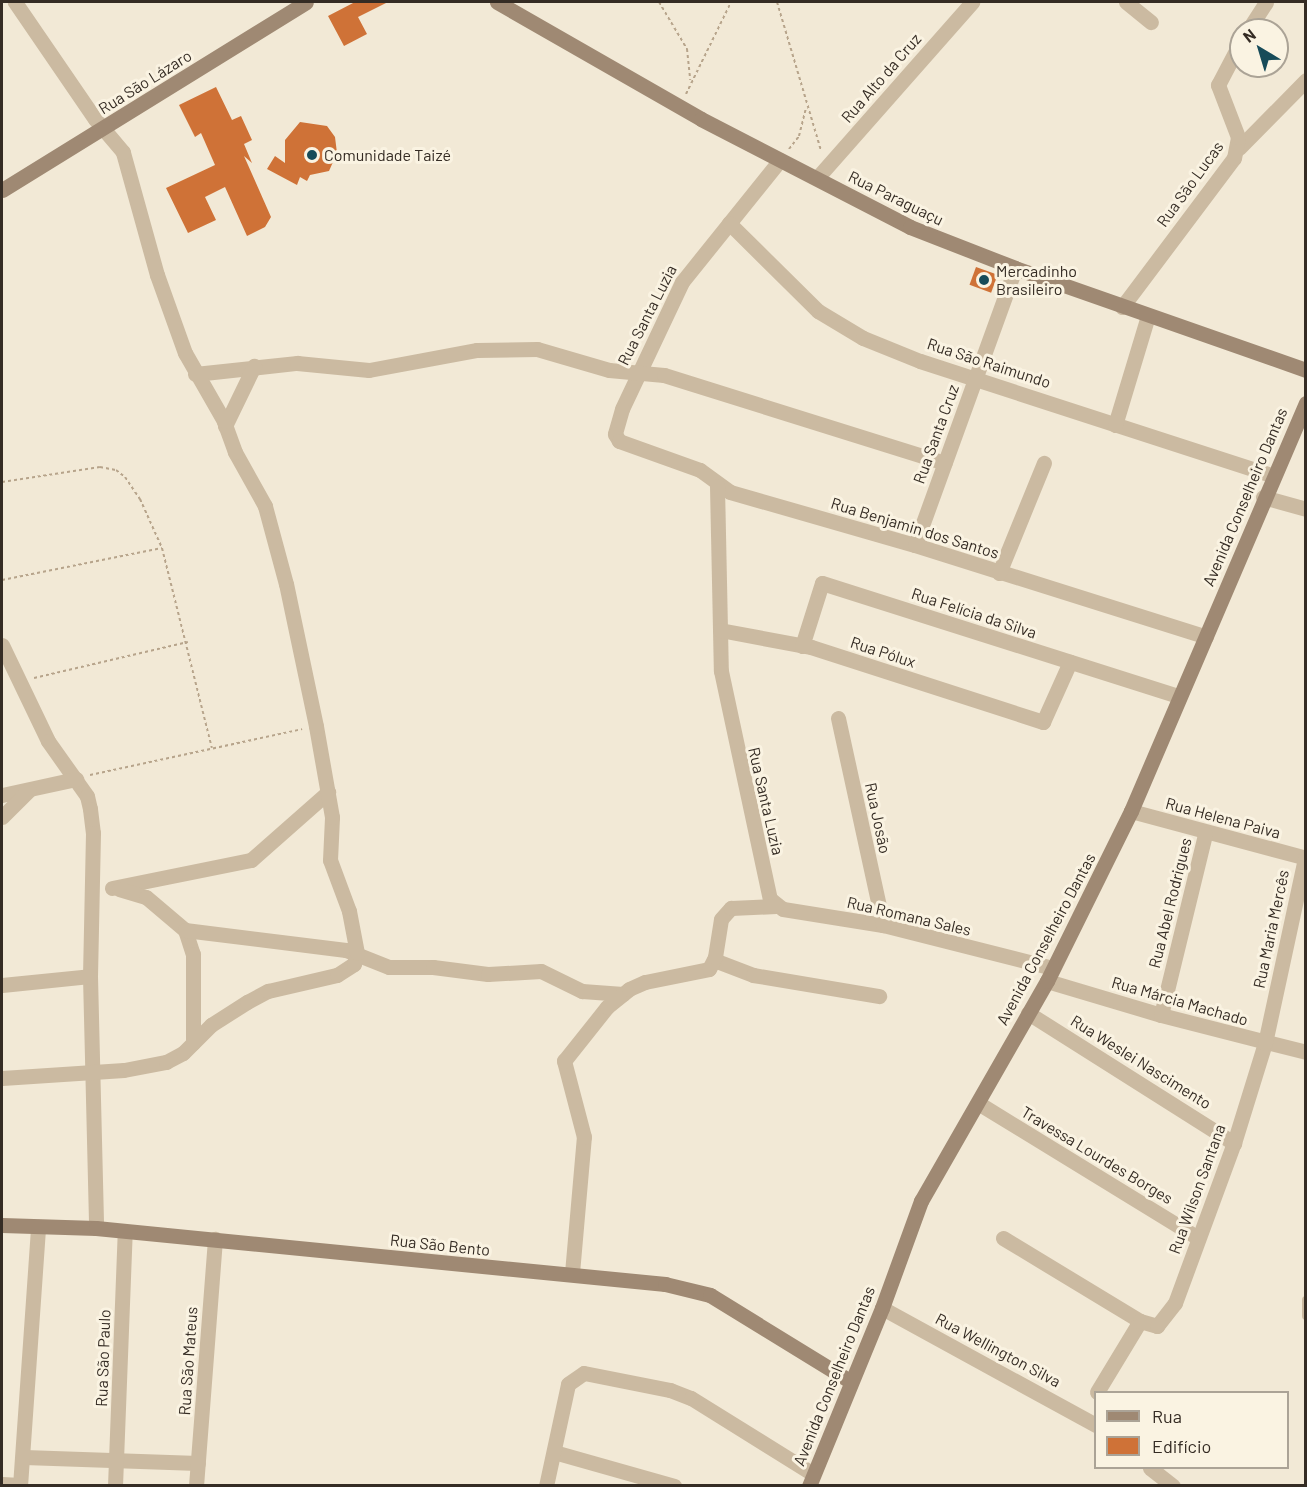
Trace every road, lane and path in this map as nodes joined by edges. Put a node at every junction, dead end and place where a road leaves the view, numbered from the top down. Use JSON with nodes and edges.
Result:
{"nodes":[{"id":1,"x":15,"y":2,"type":"edge"},
{"id":2,"x":306,"y":2,"type":"edge"},
{"id":3,"x":497,"y":2,"type":"edge"},
{"id":4,"x":659,"y":2,"type":"edge"},
{"id":5,"x":731,"y":2,"type":"edge"},
{"id":6,"x":777,"y":2,"type":"edge"},
{"id":7,"x":972,"y":2,"type":"edge"},
{"id":8,"x":1126,"y":2,"type":"edge"},
{"id":9,"x":1266,"y":2,"type":"edge"},
{"id":10,"x":1256,"y":18,"type":"edge"},
{"id":11,"x":1151,"y":22,"type":"dead end"},
{"id":12,"x":1229,"y":64,"type":"edge"},
{"id":13,"x":1305,"y":80,"type":"edge"},
{"id":14,"x":691,"y":83,"type":"junction"},
{"id":15,"x":807,"y":105,"type":"junction"},
{"id":16,"x":681,"y":108,"type":"junction"},
{"id":17,"x":104,"y":129,"type":"junction"},
{"id":18,"x":1239,"y":148,"type":"junction"},
{"id":19,"x":780,"y":160,"type":"junction"},
{"id":20,"x":822,"y":173,"type":"junction"},
{"id":21,"x":2,"y":190,"type":"edge"},
{"id":22,"x":729,"y":223,"type":"junction"},
{"id":23,"x":1015,"y":268,"type":"junction"},
{"id":24,"x":1122,"y":307,"type":"junction"},
{"id":25,"x":1148,"y":315,"type":"junction"},
{"id":26,"x":254,"y":366,"type":"junction"},
{"id":27,"x":1305,"y":370,"type":"edge"},
{"id":28,"x":637,"y":372,"type":"junction"},
{"id":29,"x":195,"y":374,"type":"junction"},
{"id":30,"x":976,"y":377,"type":"junction"},
{"id":31,"x":1305,"y":403,"type":"edge"},
{"id":32,"x":1115,"y":425,"type":"junction"},
{"id":33,"x":225,"y":426,"type":"junction"},
{"id":34,"x":619,"y":441,"type":"joint"},
{"id":35,"x":945,"y":463,"type":"junction"},
{"id":36,"x":1044,"y":463,"type":"dead end"},
{"id":37,"x":1274,"y":476,"type":"junction"},
{"id":38,"x":2,"y":482,"type":"edge"},
{"id":39,"x":717,"y":486,"type":"junction"},
{"id":40,"x":1263,"y":497,"type":"junction"},
{"id":41,"x":1305,"y":508,"type":"edge"},
{"id":42,"x":915,"y":545,"type":"junction"},
{"id":43,"x":162,"y":548,"type":"junction"},
{"id":44,"x":999,"y":573,"type":"junction"},
{"id":45,"x":2,"y":580,"type":"edge"},
{"id":46,"x":720,"y":630,"type":"junction"},
{"id":47,"x":1206,"y":636,"type":"junction"},
{"id":48,"x":188,"y":642,"type":"junction"},
{"id":49,"x":2,"y":645,"type":"edge"},
{"id":50,"x":802,"y":646,"type":"junction"},
{"id":51,"x":1070,"y":662,"type":"junction"},
{"id":52,"x":21,"y":681,"type":"junction"},
{"id":53,"x":1178,"y":696,"type":"junction"},
{"id":54,"x":838,"y":718,"type":"dead end"},
{"id":55,"x":316,"y":726,"type":"junction"},
{"id":56,"x":212,"y":748,"type":"junction"},
{"id":57,"x":76,"y":778,"type":"junction"},
{"id":58,"x":28,"y":790,"type":"junction"},
{"id":59,"x":328,"y":792,"type":"junction"},
{"id":60,"x":2,"y":795,"type":"edge"},
{"id":61,"x":1131,"y":811,"type":"junction"},
{"id":62,"x":2,"y":817,"type":"edge"},
{"id":63,"x":1205,"y":834,"type":"junction"},
{"id":64,"x":1305,"y":858,"type":"edge"},
{"id":65,"x":92,"y":888,"type":"junction"},
{"id":66,"x":112,"y":888,"type":"junction"},
{"id":67,"x":776,"y":906,"type":"junction"},
{"id":68,"x":883,"y":926,"type":"junction"},
{"id":69,"x":185,"y":930,"type":"junction"},
{"id":70,"x":357,"y":953,"type":"junction"},
{"id":71,"x":714,"y":960,"type":"junction"},
{"id":72,"x":1050,"y":974,"type":"junction"},
{"id":73,"x":90,"y":976,"type":"junction"},
{"id":74,"x":2,"y":985,"type":"edge"},
{"id":75,"x":623,"y":994,"type":"junction"},
{"id":76,"x":879,"y":996,"type":"dead end"},
{"id":77,"x":1028,"y":1013,"type":"junction"},
{"id":78,"x":1161,"y":1015,"type":"junction"},
{"id":79,"x":193,"y":1043,"type":"junction"},
{"id":80,"x":1265,"y":1043,"type":"junction"},
{"id":81,"x":1305,"y":1052,"type":"edge"},
{"id":82,"x":94,"y":1072,"type":"junction"},
{"id":83,"x":2,"y":1078,"type":"edge"},
{"id":84,"x":978,"y":1103,"type":"junction"},
{"id":85,"x":1234,"y":1143,"type":"junction"},
{"id":86,"x":2,"y":1225,"type":"edge"},
{"id":87,"x":38,"y":1227,"type":"junction"},
{"id":88,"x":96,"y":1228,"type":"junction"},
{"id":89,"x":125,"y":1231,"type":"junction"},
{"id":90,"x":1197,"y":1237,"type":"junction"},
{"id":91,"x":1003,"y":1238,"type":"dead end"},
{"id":92,"x":215,"y":1239,"type":"junction"},
{"id":93,"x":572,"y":1273,"type":"junction"},
{"id":94,"x":1305,"y":1300,"type":"edge"},
{"id":95,"x":882,"y":1308,"type":"junction"},
{"id":96,"x":1305,"y":1316,"type":"edge"},
{"id":97,"x":1140,"y":1321,"type":"junction"},
{"id":98,"x":850,"y":1381,"type":"junction"},
{"id":99,"x":1098,"y":1391,"type":"edge"},
{"id":100,"x":1094,"y":1403,"type":"edge"},
{"id":101,"x":1090,"y":1421,"type":"edge"},
{"id":102,"x":554,"y":1452,"type":"junction"},
{"id":103,"x":24,"y":1456,"type":"junction"},
{"id":104,"x":117,"y":1462,"type":"junction"},
{"id":105,"x":198,"y":1463,"type":"junction"},
{"id":106,"x":1153,"y":1469,"type":"edge"},
{"id":107,"x":811,"y":1480,"type":"edge"},
{"id":108,"x":2,"y":1484,"type":"edge"},
{"id":109,"x":20,"y":1485,"type":"edge"},
{"id":110,"x":115,"y":1485,"type":"edge"},
{"id":111,"x":196,"y":1485,"type":"edge"},
{"id":112,"x":546,"y":1485,"type":"edge"},
{"id":113,"x":674,"y":1485,"type":"edge"},
{"id":114,"x":1173,"y":1485,"type":"edge"}],
"edges":[{"from":1,"to":17,"type":"street"},
{"from":2,"to":17,"type":"street","name":"Rua São Lázaro"},
{"from":3,"to":16,"type":"street","name":"Rua Paraguaçu"},
{"from":4,"to":14,"type":"path"},
{"from":5,"to":14,"type":"path"},
{"from":6,"to":15,"type":"path"},
{"from":7,"to":20,"type":"street","name":"Rua Alto da Cruz"},
{"from":8,"to":11,"type":"street"},
{"from":9,"to":10,"type":"street"},
{"from":12,"to":18,"type":"street","name":"Rua São Lucas"},
{"from":13,"to":18,"type":"street"},
{"from":14,"to":16,"type":"path"},
{"from":15,"to":19,"type":"path"},
{"from":15,"to":20,"type":"path"},
{"from":16,"to":19,"type":"street","name":"Rua Paraguaçu"},
{"from":17,"to":21,"type":"street","name":"Rua São Lázaro"},
{"from":17,"to":29,"type":"street"},
{"from":18,"to":24,"type":"street","name":"Rua São Lucas"},
{"from":19,"to":20,"type":"street","name":"Rua Paraguaçu"},
{"from":19,"to":22,"type":"street","name":"Rua Santa Luzia"},
{"from":20,"to":23,"type":"street","name":"Rua Paraguaçu"},
{"from":22,"to":28,"type":"street","name":"Rua Santa Luzia"},
{"from":22,"to":30,"type":"street","name":"Rua São Raimundo"},
{"from":23,"to":24,"type":"street","name":"Rua Paraguaçu"},
{"from":23,"to":30,"type":"street","name":"Rua Santa Cruz"},
{"from":24,"to":25,"type":"street","name":"Rua Paraguaçu"},
{"from":25,"to":27,"type":"street","name":"Rua Paraguaçu"},
{"from":25,"to":32,"type":"street"},
{"from":26,"to":28,"type":"street"},
{"from":26,"to":29,"type":"street"},
{"from":26,"to":33,"type":"street"},
{"from":28,"to":34,"type":"street","name":"Rua Santa Luzia"},
{"from":28,"to":35,"type":"street"},
{"from":29,"to":33,"type":"street"},
{"from":30,"to":32,"type":"street","name":"Rua São Raimundo"},
{"from":30,"to":35,"type":"street","name":"Rua Santa Cruz"},
{"from":31,"to":37,"type":"street","name":"Avenida Conselheiro Dantas"},
{"from":32,"to":37,"type":"street","name":"Rua São Raimundo"},
{"from":33,"to":55,"type":"street"},
{"from":34,"to":39,"type":"street","name":"Rua Benjamin dos Santos"},
{"from":35,"to":42,"type":"street","name":"Rua Santa Cruz"},
{"from":36,"to":44,"type":"street"},
{"from":37,"to":40,"type":"street","name":"Avenida Conselheiro Dantas"},
{"from":38,"to":43,"type":"path"},
{"from":39,"to":42,"type":"street","name":"Rua Benjamin dos Santos"},
{"from":39,"to":46,"type":"street","name":"Rua Santa Luzia"},
{"from":40,"to":41,"type":"street"},
{"from":40,"to":47,"type":"street","name":"Avenida Conselheiro Dantas"},
{"from":42,"to":44,"type":"street","name":"Rua Benjamin dos Santos"},
{"from":43,"to":45,"type":"path"},
{"from":43,"to":48,"type":"path"},
{"from":44,"to":47,"type":"street","name":"Rua Benjamin dos Santos"},
{"from":46,"to":50,"type":"street","name":"Rua Pólux"},
{"from":46,"to":67,"type":"street","name":"Rua Santa Luzia"},
{"from":47,"to":53,"type":"street","name":"Avenida Conselheiro Dantas"},
{"from":48,"to":52,"type":"path"},
{"from":48,"to":56,"type":"path"},
{"from":49,"to":52,"type":"street"},
{"from":50,"to":51,"type":"street","name":"Rua Pólux"},
{"from":50,"to":51,"type":"street","name":"Rua Felícia da Silva"},
{"from":51,"to":53,"type":"street","name":"Rua Felícia da Silva"},
{"from":52,"to":57,"type":"street"},
{"from":53,"to":61,"type":"street","name":"Avenida Conselheiro Dantas"},
{"from":54,"to":68,"type":"street","name":"Rua Josão"},
{"from":55,"to":56,"type":"path"},
{"from":55,"to":59,"type":"street"},
{"from":56,"to":57,"type":"path"},
{"from":57,"to":58,"type":"street"},
{"from":57,"to":65,"type":"street"},
{"from":58,"to":60,"type":"street"},
{"from":58,"to":62,"type":"street"},
{"from":59,"to":66,"type":"street"},
{"from":59,"to":70,"type":"street"},
{"from":61,"to":63,"type":"street","name":"Rua Helena Paiva"},
{"from":61,"to":72,"type":"street","name":"Avenida Conselheiro Dantas"},
{"from":63,"to":64,"type":"street","name":"Rua Helena Paiva"},
{"from":63,"to":78,"type":"street","name":"Rua Abel Rodrigues"},
{"from":64,"to":80,"type":"street","name":"Rua Maria Mercês"},
{"from":65,"to":66,"type":"street"},
{"from":65,"to":73,"type":"street"},
{"from":66,"to":69,"type":"street"},
{"from":67,"to":68,"type":"street","name":"Rua Romana Sales"},
{"from":67,"to":71,"type":"street","name":"Rua Romana Sales"},
{"from":68,"to":72,"type":"street","name":"Rua Romana Sales"},
{"from":69,"to":70,"type":"street"},
{"from":69,"to":79,"type":"street"},
{"from":70,"to":75,"type":"street"},
{"from":70,"to":79,"type":"street"},
{"from":71,"to":75,"type":"street"},
{"from":71,"to":76,"type":"street"},
{"from":72,"to":77,"type":"street","name":"Avenida Conselheiro Dantas"},
{"from":72,"to":78,"type":"street","name":"Rua Márcia Machado"},
{"from":73,"to":74,"type":"street"},
{"from":73,"to":82,"type":"street"},
{"from":75,"to":93,"type":"street"},
{"from":77,"to":84,"type":"street","name":"Avenida Conselheiro Dantas"},
{"from":77,"to":85,"type":"street","name":"Rua Weslei Nascimento"},
{"from":78,"to":80,"type":"street","name":"Rua Márcia Machado"},
{"from":79,"to":82,"type":"street"},
{"from":80,"to":81,"type":"street","name":"Rua Márcia Machado"},
{"from":80,"to":85,"type":"street","name":"Rua Wilson Santana"},
{"from":82,"to":83,"type":"street"},
{"from":82,"to":88,"type":"street"},
{"from":84,"to":90,"type":"street","name":"Travessa Lourdes Borges"},
{"from":84,"to":95,"type":"street","name":"Avenida Conselheiro Dantas"},
{"from":85,"to":90,"type":"street","name":"Rua Wilson Santana"},
{"from":86,"to":87,"type":"street","name":"Rua São Bento"},
{"from":87,"to":88,"type":"street","name":"Rua São Bento"},
{"from":87,"to":103,"type":"street"},
{"from":88,"to":89,"type":"street","name":"Rua São Bento"},
{"from":89,"to":92,"type":"street","name":"Rua São Bento"},
{"from":89,"to":104,"type":"street","name":"Rua São Paulo"},
{"from":90,"to":97,"type":"street","name":"Rua Wilson Santana"},
{"from":91,"to":97,"type":"street"},
{"from":92,"to":93,"type":"street","name":"Rua São Bento"},
{"from":92,"to":105,"type":"street","name":"Rua São Mateus"},
{"from":93,"to":98,"type":"street","name":"Rua São Bento"},
{"from":94,"to":96,"type":"lane"},
{"from":95,"to":98,"type":"street","name":"Avenida Conselheiro Dantas"},
{"from":95,"to":101,"type":"street","name":"Rua Wellington Silva"},
{"from":97,"to":99,"type":"street"},
{"from":98,"to":107,"type":"street","name":"Avenida Conselheiro Dantas"},
{"from":100,"to":101,"type":"street"},
{"from":102,"to":107,"type":"street"},
{"from":102,"to":112,"type":"street"},
{"from":102,"to":113,"type":"street"},
{"from":103,"to":104,"type":"street"},
{"from":103,"to":109,"type":"street"},
{"from":104,"to":105,"type":"street"},
{"from":104,"to":110,"type":"street","name":"Rua São Paulo"},
{"from":105,"to":111,"type":"street","name":"Rua São Mateus"},
{"from":106,"to":114,"type":"street"},
{"from":108,"to":109,"type":"street"}]}
